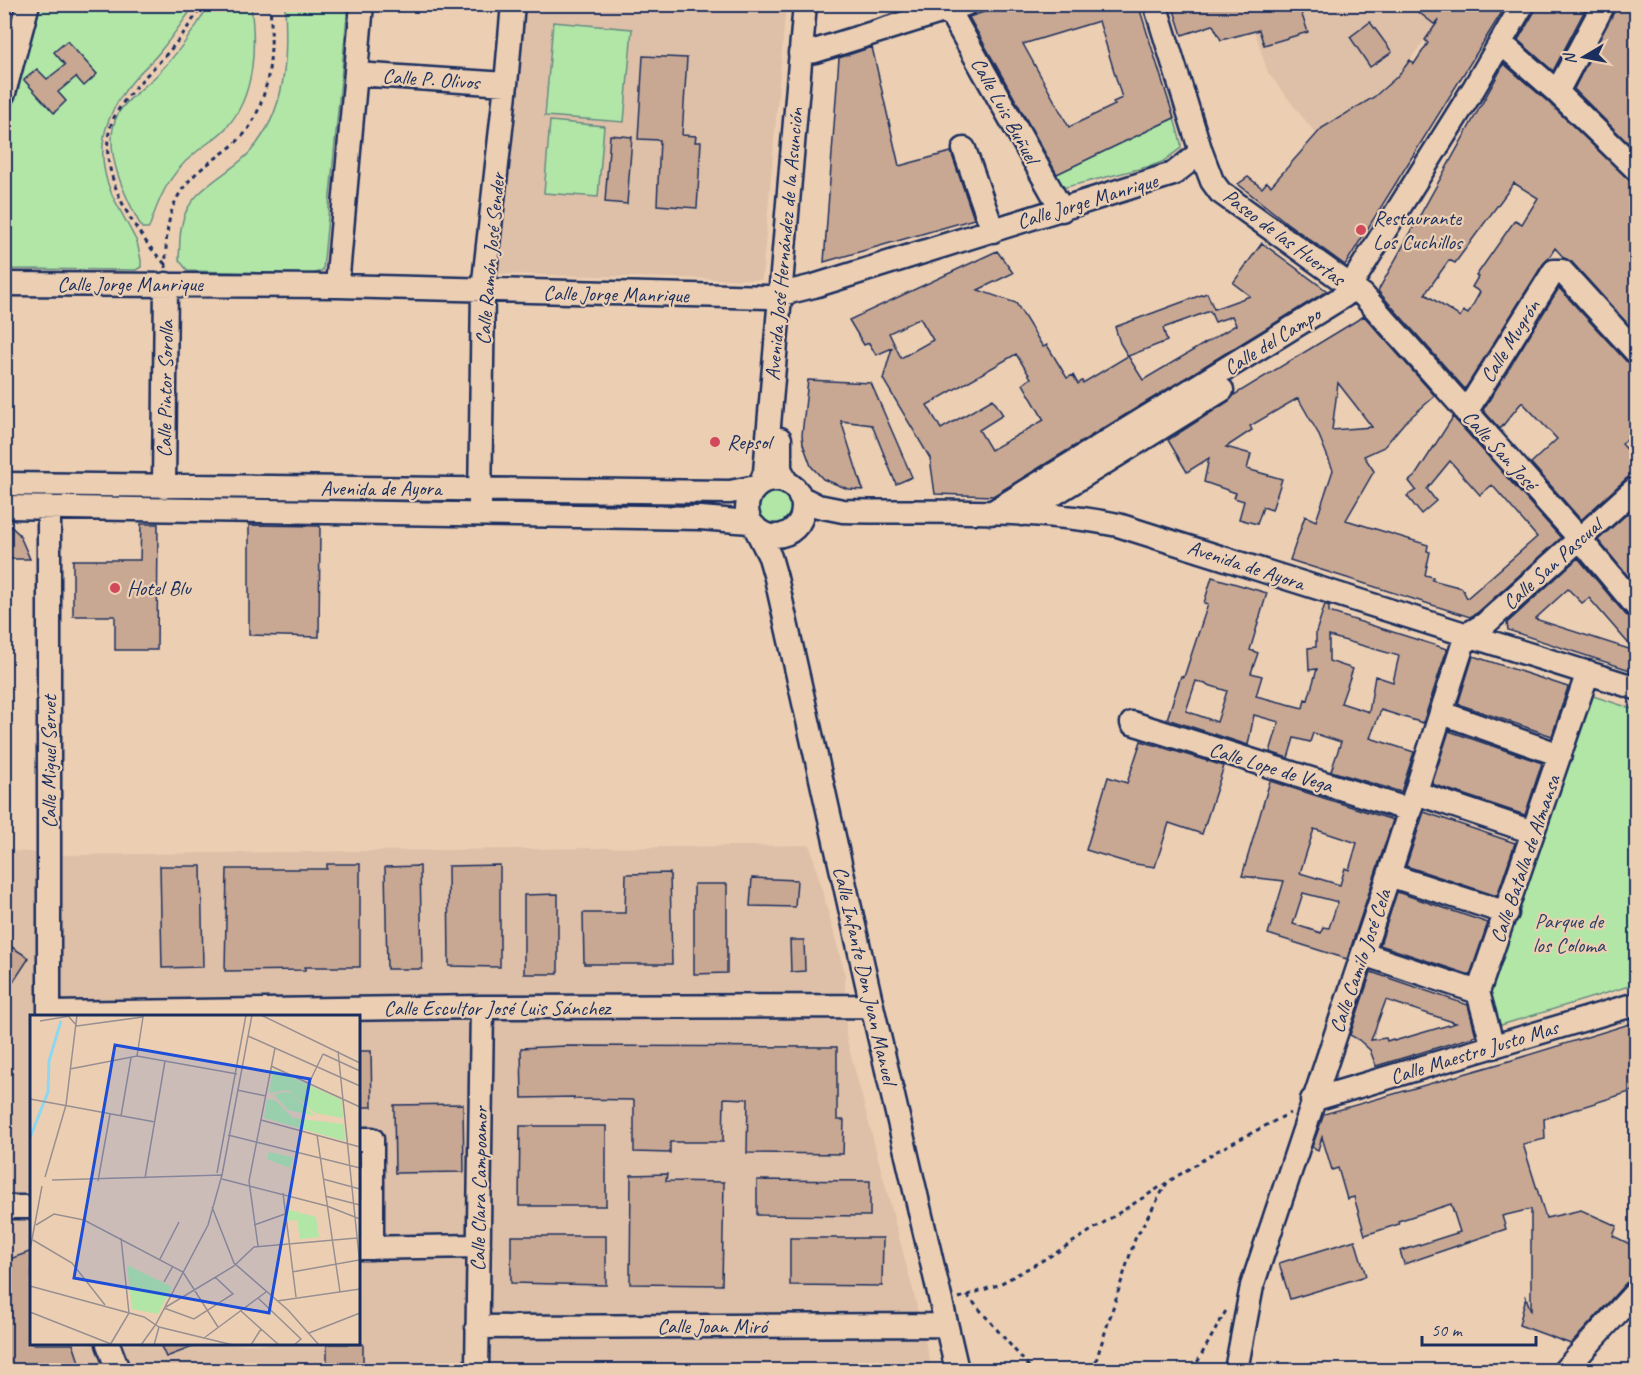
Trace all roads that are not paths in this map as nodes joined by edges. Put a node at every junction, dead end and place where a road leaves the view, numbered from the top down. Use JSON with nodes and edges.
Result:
{"nodes":[{"id":1,"x":28,"y":4,"type":"edge"},
{"id":2,"x":362,"y":4,"type":"edge"},
{"id":3,"x":513,"y":4,"type":"edge"},
{"id":4,"x":805,"y":4,"type":"edge"},
{"id":5,"x":819,"y":4,"type":"edge"},
{"id":6,"x":1155,"y":4,"type":"edge"},
{"id":7,"x":1523,"y":4,"type":"edge"},
{"id":8,"x":1604,"y":4,"type":"edge"},
{"id":9,"x":958,"y":7,"type":"edge"},
{"id":10,"x":1501,"y":43,"type":"junction"},
{"id":11,"x":807,"y":52,"type":"junction"},
{"id":12,"x":356,"y":74,"type":"junction"},
{"id":13,"x":506,"y":84,"type":"junction"},
{"id":14,"x":1557,"y":92,"type":"junction"},
{"id":15,"x":4,"y":93,"type":"edge"},
{"id":16,"x":964,"y":149,"type":"dead end"},
{"id":17,"x":1201,"y":152,"type":"junction"},
{"id":18,"x":1636,"y":169,"type":"edge"},
{"id":19,"x":1173,"y":174,"type":"junction"},
{"id":20,"x":1220,"y":192,"type":"junction"},
{"id":21,"x":1062,"y":210,"type":"junction"},
{"id":22,"x":993,"y":231,"type":"junction"},
{"id":23,"x":166,"y":275,"type":"junction"},
{"id":24,"x":4,"y":284,"type":"edge"},
{"id":25,"x":337,"y":286,"type":"junction"},
{"id":26,"x":483,"y":290,"type":"junction"},
{"id":27,"x":1356,"y":290,"type":"junction"},
{"id":28,"x":786,"y":294,"type":"junction"},
{"id":29,"x":1636,"y":352,"type":"edge"},
{"id":30,"x":1466,"y":411,"type":"junction"},
{"id":31,"x":1082,"y":477,"type":"junction"},
{"id":32,"x":4,"y":484,"type":"edge"},
{"id":33,"x":759,"y":485,"type":"junction"},
{"id":34,"x":1636,"y":488,"type":"edge"},
{"id":35,"x":480,"y":489,"type":"junction"},
{"id":36,"x":793,"y":490,"type":"junction"},
{"id":37,"x":152,"y":494,"type":"junction"},
{"id":38,"x":189,"y":498,"type":"junction"},
{"id":39,"x":4,"y":507,"type":"edge"},
{"id":40,"x":49,"y":507,"type":"junction"},
{"id":41,"x":843,"y":511,"type":"junction"},
{"id":42,"x":991,"y":513,"type":"junction"},
{"id":43,"x":480,"y":514,"type":"junction"},
{"id":44,"x":1022,"y":514,"type":"junction"},
{"id":45,"x":1088,"y":519,"type":"junction"},
{"id":46,"x":753,"y":524,"type":"junction"},
{"id":47,"x":788,"y":531,"type":"junction"},
{"id":48,"x":1580,"y":539,"type":"junction"},
{"id":49,"x":776,"y":578,"type":"junction"},
{"id":50,"x":1636,"y":606,"type":"edge"},
{"id":51,"x":1466,"y":635,"type":"junction"},
{"id":52,"x":1588,"y":672,"type":"junction"},
{"id":53,"x":1636,"y":688,"type":"edge"},
{"id":54,"x":1442,"y":713,"type":"junction"},
{"id":55,"x":1132,"y":723,"type":"dead end"},
{"id":56,"x":1560,"y":755,"type":"junction"},
{"id":57,"x":1413,"y":801,"type":"junction"},
{"id":58,"x":1533,"y":832,"type":"junction"},
{"id":59,"x":1389,"y":875,"type":"junction"},
{"id":60,"x":1507,"y":913,"type":"junction"},
{"id":61,"x":1363,"y":954,"type":"junction"},
{"id":62,"x":1479,"y":992,"type":"junction"},
{"id":63,"x":1636,"y":1004,"type":"edge"},
{"id":64,"x":872,"y":1006,"type":"junction"},
{"id":65,"x":482,"y":1007,"type":"junction"},
{"id":66,"x":49,"y":1015,"type":"edge"},
{"id":67,"x":1493,"y":1047,"type":"junction"},
{"id":68,"x":1312,"y":1100,"type":"junction"},
{"id":69,"x":360,"y":1139,"type":"edge"},
{"id":70,"x":4,"y":1207,"type":"edge"},
{"id":71,"x":30,"y":1207,"type":"edge"},
{"id":72,"x":479,"y":1246,"type":"junction"},
{"id":73,"x":365,"y":1248,"type":"edge"},
{"id":74,"x":1636,"y":1292,"type":"edge"},
{"id":75,"x":944,"y":1314,"type":"junction"},
{"id":76,"x":477,"y":1327,"type":"junction"},
{"id":77,"x":108,"y":1345,"type":"edge"},
{"id":78,"x":118,"y":1371,"type":"edge"},
{"id":79,"x":477,"y":1371,"type":"edge"},
{"id":80,"x":957,"y":1371,"type":"edge"},
{"id":81,"x":1236,"y":1371,"type":"edge"},
{"id":82,"x":1565,"y":1371,"type":"edge"}],
"edges":[{"from":1,"to":15,"type":"street"},
{"from":2,"to":12,"type":"street"},
{"from":3,"to":13,"type":"street","name":"Calle Ramón José Sender"},
{"from":4,"to":11,"type":"street","name":"Avenida José Hernández de la Asunción"},
{"from":5,"to":11,"type":"street","name":"Avenida José Hernández de la Asunción"},
{"from":6,"to":17,"type":"street","name":"Paseo de las Huertas"},
{"from":7,"to":10,"type":"street","name":"Calle del Campo"},
{"from":8,"to":14,"type":"street"},
{"from":9,"to":11,"type":"street"},
{"from":9,"to":21,"type":"street","name":"Calle Luis Buñuel"},
{"from":10,"to":14,"type":"street"},
{"from":10,"to":27,"type":"street","name":"Calle del Campo"},
{"from":11,"to":28,"type":"street","name":"Avenida José Hernández de la Asunción"},
{"from":12,"to":13,"type":"street","name":"Calle P. Olivos"},
{"from":12,"to":25,"type":"street"},
{"from":13,"to":26,"type":"street","name":"Calle Ramón José Sender"},
{"from":14,"to":18,"type":"street"},
{"from":16,"to":22,"type":"street"},
{"from":17,"to":19,"type":"street","name":"Calle Jorge Manrique"},
{"from":17,"to":20,"type":"street","name":"Paseo de las Huertas"},
{"from":19,"to":20,"type":"street"},
{"from":19,"to":21,"type":"street","name":"Calle Jorge Manrique"},
{"from":20,"to":27,"type":"street","name":"Paseo de las Huertas"},
{"from":21,"to":22,"type":"street","name":"Calle Jorge Manrique"},
{"from":22,"to":28,"type":"street","name":"Calle Jorge Manrique"},
{"from":23,"to":24,"type":"street","name":"Calle Jorge Manrique"},
{"from":23,"to":25,"type":"street","name":"Calle Jorge Manrique"},
{"from":23,"to":37,"type":"street","name":"Calle Pintor Sorolla"},
{"from":25,"to":26,"type":"street","name":"Calle Jorge Manrique"},
{"from":26,"to":28,"type":"street","name":"Calle Jorge Manrique"},
{"from":26,"to":35,"type":"street","name":"Calle Ramón José Sender"},
{"from":27,"to":30,"type":"street","name":"Calle San José"},
{"from":27,"to":31,"type":"street","name":"Calle del Campo"},
{"from":27,"to":42,"type":"street","name":"Calle del Campo"},
{"from":28,"to":33,"type":"street","name":"Avenida José Hernández de la Asunción"},
{"from":28,"to":36,"type":"street","name":"Avenida José Hernández de la Asunción"},
{"from":29,"to":30,"type":"street","name":"Calle Mugrón"},
{"from":30,"to":48,"type":"street","name":"Calle San José"},
{"from":31,"to":44,"type":"street","name":"Calle del Campo"},
{"from":31,"to":45,"type":"street"},
{"from":32,"to":37,"type":"street","name":"Avenida de Ayora"},
{"from":33,"to":35,"type":"street","name":"Avenida de Ayora"},
{"from":33,"to":36,"type":"street"},
{"from":33,"to":46,"type":"street"},
{"from":34,"to":48,"type":"street","name":"Calle San Pascual"},
{"from":35,"to":38,"type":"street","name":"Avenida de Ayora"},
{"from":35,"to":43,"type":"street","name":"Calle Ramón José Sender"},
{"from":36,"to":41,"type":"street","name":"Avenida de Ayora"},
{"from":36,"to":47,"type":"street"},
{"from":37,"to":38,"type":"street","name":"Avenida de Ayora"},
{"from":37,"to":40,"type":"street","name":"Avenida de Ayora"},
{"from":38,"to":43,"type":"street","name":"Avenida de Ayora"},
{"from":39,"to":40,"type":"street","name":"Avenida de Ayora"},
{"from":40,"to":66,"type":"street","name":"Calle Miguel Servet"},
{"from":41,"to":42,"type":"street","name":"Avenida de Ayora"},
{"from":41,"to":47,"type":"street","name":"Avenida de Ayora"},
{"from":42,"to":44,"type":"street","name":"Avenida de Ayora"},
{"from":43,"to":46,"type":"street","name":"Avenida de Ayora"},
{"from":44,"to":45,"type":"street","name":"Avenida de Ayora"},
{"from":45,"to":51,"type":"street","name":"Avenida de Ayora"},
{"from":46,"to":47,"type":"street"},
{"from":46,"to":49,"type":"street","name":"Calle Infante Don Juan Manuel"},
{"from":47,"to":49,"type":"street","name":"Calle Infante Don Juan Manuel"},
{"from":48,"to":50,"type":"street","name":"Calle San José"},
{"from":48,"to":51,"type":"street","name":"Calle San Pascual"},
{"from":49,"to":64,"type":"street","name":"Calle Infante Don Juan Manuel"},
{"from":51,"to":52,"type":"street","name":"Avenida de Ayora"},
{"from":51,"to":54,"type":"street","name":"Calle Camilo José Cela"},
{"from":52,"to":53,"type":"street","name":"Avenida de Ayora"},
{"from":52,"to":56,"type":"street","name":"Calle Batalla de Almansa"},
{"from":54,"to":56,"type":"street"},
{"from":54,"to":57,"type":"street","name":"Calle Camilo José Cela"},
{"from":55,"to":57,"type":"street","name":"Calle Lope de Vega"},
{"from":56,"to":58,"type":"street","name":"Calle Batalla de Almansa"},
{"from":57,"to":58,"type":"street","name":"Calle Lope de Vega"},
{"from":57,"to":59,"type":"street","name":"Calle Camilo José Cela"},
{"from":58,"to":60,"type":"street","name":"Calle Batalla de Almansa"},
{"from":59,"to":60,"type":"street"},
{"from":59,"to":61,"type":"street","name":"Calle Camilo José Cela"},
{"from":60,"to":62,"type":"street","name":"Calle Batalla de Almansa"},
{"from":61,"to":62,"type":"street"},
{"from":61,"to":68,"type":"street","name":"Calle Camilo José Cela"},
{"from":62,"to":67,"type":"street"},
{"from":63,"to":67,"type":"street","name":"Calle Maestro Justo Mas"},
{"from":64,"to":65,"type":"street","name":"Calle Escultor José Luis Sánchez"},
{"from":64,"to":75,"type":"street","name":"Calle Infante Don Juan Manuel"},
{"from":65,"to":66,"type":"street","name":"Calle Escultor José Luis Sánchez"},
{"from":65,"to":72,"type":"street","name":"Calle Clara Campoamor"},
{"from":67,"to":68,"type":"street","name":"Calle Maestro Justo Mas"},
{"from":68,"to":81,"type":"street","name":"Calle Camilo José Cela"},
{"from":69,"to":73,"type":"street"},
{"from":70,"to":71,"type":"street"},
{"from":72,"to":73,"type":"street"},
{"from":72,"to":76,"type":"street","name":"Calle Clara Campoamor"},
{"from":74,"to":82,"type":"street"},
{"from":75,"to":76,"type":"street","name":"Calle Joan Miró"},
{"from":75,"to":80,"type":"street","name":"Calle Infante Don Juan Manuel"},
{"from":76,"to":79,"type":"street","name":"Calle Clara Campoamor"},
{"from":77,"to":78,"type":"street"}]}
